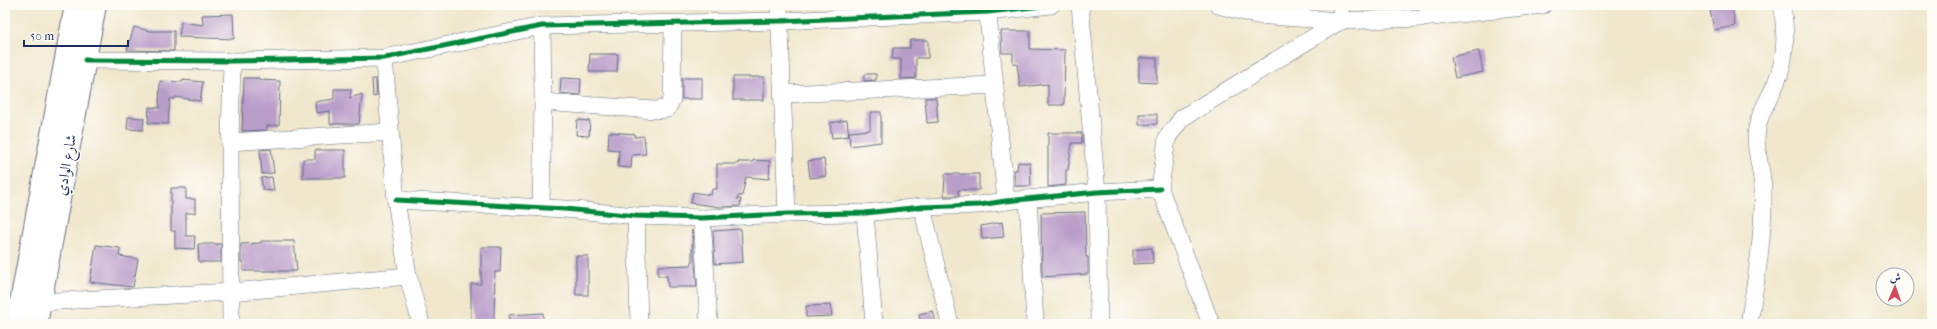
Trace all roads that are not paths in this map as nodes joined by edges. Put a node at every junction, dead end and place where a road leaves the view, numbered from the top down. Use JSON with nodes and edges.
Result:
{"nodes":[{"id":1,"x":76,"y":5,"type":"edge"},
{"id":2,"x":95,"y":5,"type":"edge"},
{"id":3,"x":1051,"y":5,"type":"edge"},
{"id":4,"x":1080,"y":5,"type":"edge"},
{"id":5,"x":1218,"y":5,"type":"edge"},
{"id":6,"x":1543,"y":5,"type":"edge"},
{"id":7,"x":1782,"y":5,"type":"edge"},
{"id":8,"x":988,"y":9,"type":"edge"},
{"id":9,"x":1423,"y":12,"type":"edge"},
{"id":10,"x":779,"y":13,"type":"edge"},
{"id":11,"x":1341,"y":13,"type":"edge"},
{"id":12,"x":673,"y":24,"type":"junction"},
{"id":13,"x":542,"y":26,"type":"junction"},
{"id":14,"x":384,"y":58,"type":"junction"},
{"id":15,"x":85,"y":60,"type":"junction"},
{"id":16,"x":232,"y":61,"type":"junction"},
{"id":17,"x":995,"y":85,"type":"junction"},
{"id":18,"x":783,"y":94,"type":"junction"},
{"id":19,"x":543,"y":102,"type":"junction"},
{"id":20,"x":390,"y":132,"type":"junction"},
{"id":21,"x":230,"y":142,"type":"junction"},
{"id":22,"x":1160,"y":189,"type":"junction"},
{"id":23,"x":1097,"y":192,"type":"junction"},
{"id":24,"x":1028,"y":198,"type":"junction"},
{"id":25,"x":396,"y":200,"type":"junction"},
{"id":26,"x":1006,"y":201,"type":"junction"},
{"id":27,"x":922,"y":206,"type":"junction"},
{"id":28,"x":541,"y":208,"type":"junction"},
{"id":29,"x":865,"y":213,"type":"junction"},
{"id":30,"x":787,"y":214,"type":"junction"},
{"id":31,"x":636,"y":216,"type":"junction"},
{"id":32,"x":702,"y":218,"type":"junction"},
{"id":33,"x":408,"y":276,"type":"junction"},
{"id":34,"x":231,"y":292,"type":"junction"},
{"id":35,"x":40,"y":302,"type":"junction"},
{"id":36,"x":17,"y":324,"type":"edge"},
{"id":37,"x":36,"y":324,"type":"edge"},
{"id":38,"x":231,"y":324,"type":"edge"},
{"id":39,"x":421,"y":324,"type":"edge"},
{"id":40,"x":639,"y":324,"type":"edge"},
{"id":41,"x":709,"y":324,"type":"edge"},
{"id":42,"x":874,"y":324,"type":"edge"},
{"id":43,"x":950,"y":324,"type":"edge"},
{"id":44,"x":1035,"y":324,"type":"edge"},
{"id":45,"x":1099,"y":324,"type":"edge"},
{"id":46,"x":1211,"y":324,"type":"edge"},
{"id":47,"x":1749,"y":324,"type":"edge"}],
"edges":[{"from":1,"to":36,"type":"main road","name":"شارع الوادي"},
{"from":2,"to":15,"type":"main road","name":"شارع الوادي"},
{"from":3,"to":8,"type":"street"},
{"from":4,"to":23,"type":"street"},
{"from":5,"to":11,"type":"street"},
{"from":6,"to":9,"type":"street"},
{"from":7,"to":47,"type":"street"},
{"from":8,"to":10,"type":"street"},
{"from":8,"to":17,"type":"street"},
{"from":9,"to":11,"type":"street"},
{"from":10,"to":12,"type":"street"},
{"from":10,"to":18,"type":"street"},
{"from":11,"to":22,"type":"street"},
{"from":12,"to":13,"type":"street"},
{"from":12,"to":19,"type":"street"},
{"from":13,"to":14,"type":"street"},
{"from":13,"to":19,"type":"street"},
{"from":14,"to":16,"type":"street"},
{"from":14,"to":20,"type":"street"},
{"from":15,"to":16,"type":"street"},
{"from":15,"to":35,"type":"main road","name":"شارع الوادي"},
{"from":16,"to":21,"type":"street"},
{"from":17,"to":18,"type":"street"},
{"from":17,"to":26,"type":"street"},
{"from":18,"to":30,"type":"street"},
{"from":19,"to":28,"type":"street"},
{"from":20,"to":21,"type":"street"},
{"from":20,"to":25,"type":"street"},
{"from":21,"to":34,"type":"street"},
{"from":22,"to":23,"type":"street"},
{"from":22,"to":46,"type":"street"},
{"from":23,"to":24,"type":"street"},
{"from":23,"to":45,"type":"street"},
{"from":24,"to":26,"type":"street"},
{"from":24,"to":44,"type":"street"},
{"from":25,"to":28,"type":"street"},
{"from":25,"to":33,"type":"street"},
{"from":26,"to":27,"type":"street"},
{"from":27,"to":29,"type":"street"},
{"from":27,"to":43,"type":"street"},
{"from":28,"to":31,"type":"street"},
{"from":29,"to":30,"type":"street"},
{"from":29,"to":42,"type":"street"},
{"from":30,"to":32,"type":"street"},
{"from":31,"to":32,"type":"street"},
{"from":31,"to":40,"type":"street"},
{"from":32,"to":41,"type":"street"},
{"from":33,"to":34,"type":"street"},
{"from":33,"to":39,"type":"street"},
{"from":34,"to":35,"type":"street"},
{"from":34,"to":38,"type":"street"},
{"from":35,"to":37,"type":"main road","name":"شارع الوادي"}]}
